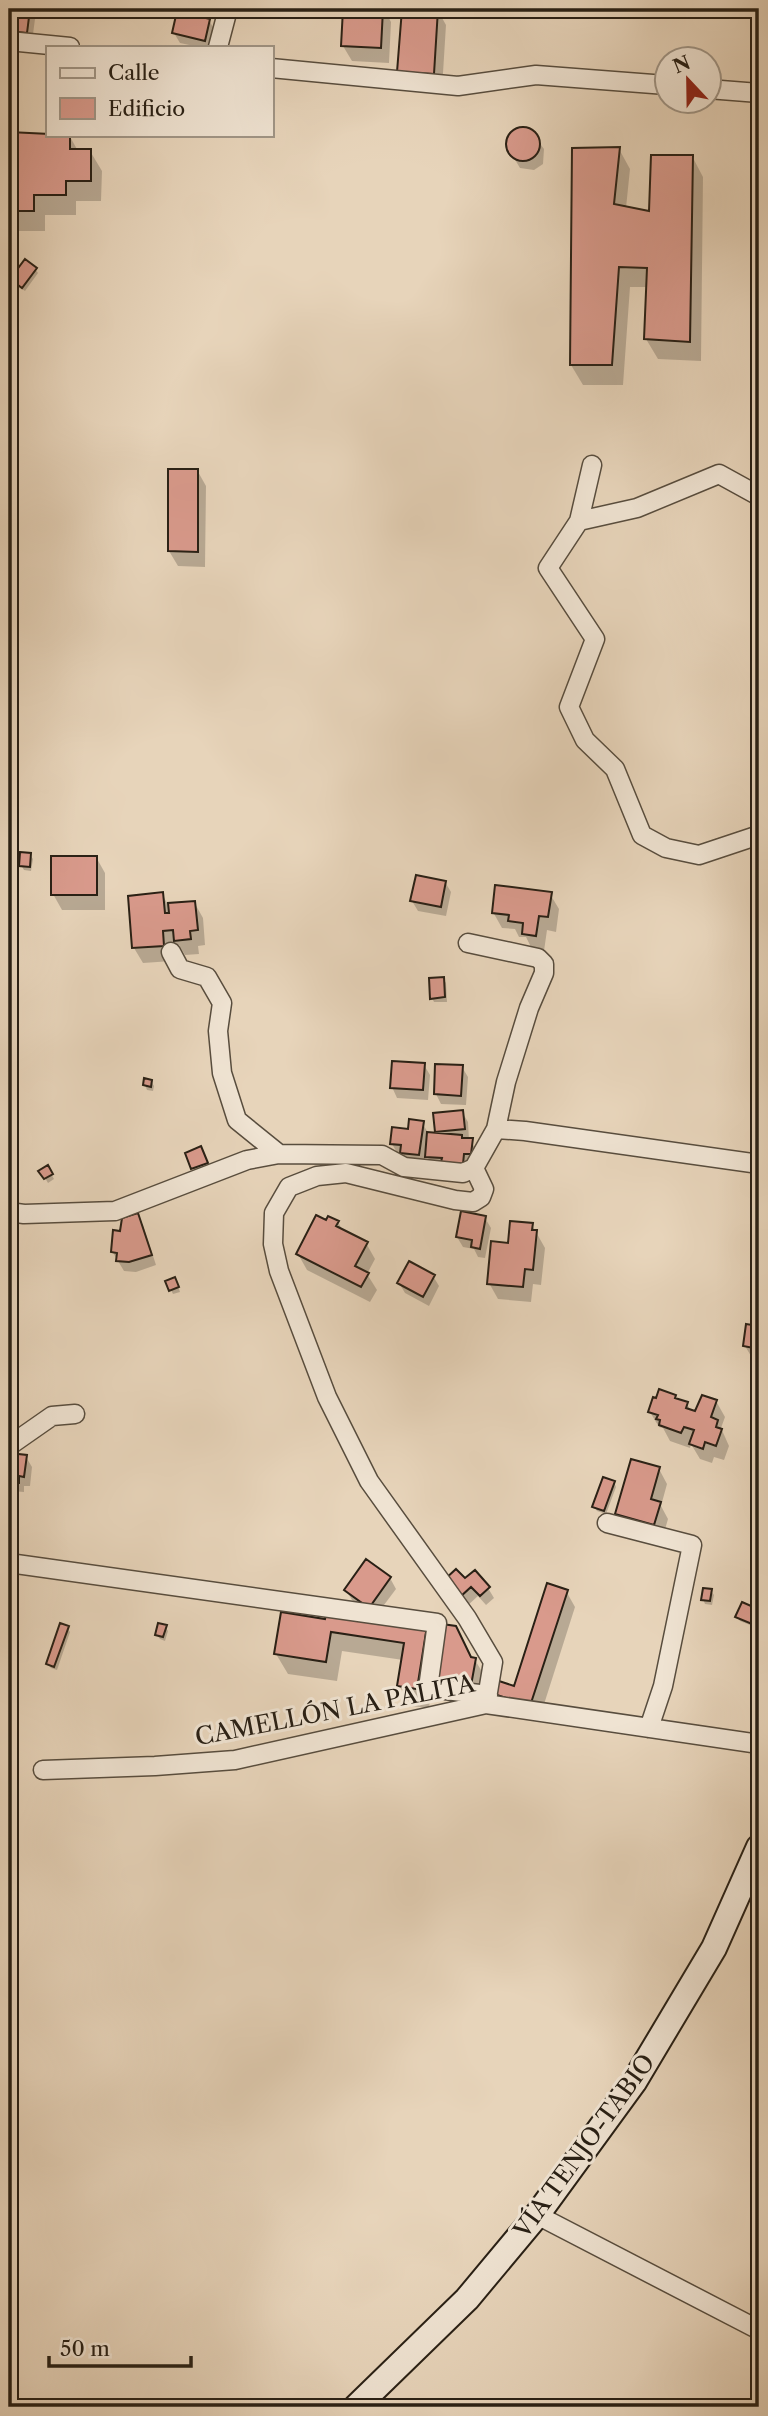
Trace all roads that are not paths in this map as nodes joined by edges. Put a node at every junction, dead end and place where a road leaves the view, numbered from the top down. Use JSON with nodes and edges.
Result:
{"nodes":[{"id":1,"x":228,"y":9,"type":"edge"},
{"id":2,"x":9,"y":41,"type":"edge"},
{"id":3,"x":60,"y":46,"type":"edge"},
{"id":4,"x":218,"y":46,"type":"edge"},
{"id":5,"x":273,"y":68,"type":"edge"},
{"id":6,"x":652,"y":84,"type":"edge"},
{"id":7,"x":722,"y":90,"type":"edge"},
{"id":8,"x":759,"y":93,"type":"edge"},
{"id":9,"x":592,"y":465,"type":"dead end"},
{"id":10,"x":759,"y":496,"type":"edge"},
{"id":11,"x":579,"y":521,"type":"junction"},
{"id":12,"x":759,"y":835,"type":"edge"},
{"id":13,"x":468,"y":943,"type":"dead end"},
{"id":14,"x":171,"y":952,"type":"dead end"},
{"id":15,"x":496,"y":1129,"type":"junction"},
{"id":16,"x":279,"y":1154,"type":"junction"},
{"id":17,"x":759,"y":1164,"type":"edge"},
{"id":18,"x":474,"y":1168,"type":"junction"},
{"id":19,"x":9,"y":1212,"type":"edge"},
{"id":20,"x":75,"y":1414,"type":"dead end"},
{"id":21,"x":9,"y":1446,"type":"edge"},
{"id":22,"x":607,"y":1523,"type":"dead end"},
{"id":23,"x":9,"y":1563,"type":"edge"},
{"id":24,"x":487,"y":1700,"type":"junction"},
{"id":25,"x":649,"y":1728,"type":"junction"},
{"id":26,"x":759,"y":1744,"type":"edge"},
{"id":27,"x":43,"y":1770,"type":"dead end"},
{"id":28,"x":759,"y":1847,"type":"edge"},
{"id":29,"x":537,"y":2215,"type":"junction"},
{"id":30,"x":759,"y":2330,"type":"edge"},
{"id":31,"x":356,"y":2407,"type":"edge"}],
"edges":[{"from":1,"to":4,"type":"street"},
{"from":2,"to":3,"type":"street"},
{"from":5,"to":6,"type":"street"},
{"from":7,"to":8,"type":"street"},
{"from":9,"to":11,"type":"street"},
{"from":10,"to":11,"type":"street"},
{"from":11,"to":12,"type":"street"},
{"from":13,"to":15,"type":"street"},
{"from":14,"to":16,"type":"street"},
{"from":15,"to":17,"type":"street"},
{"from":15,"to":18,"type":"street"},
{"from":16,"to":18,"type":"street"},
{"from":16,"to":19,"type":"street"},
{"from":18,"to":24,"type":"street"},
{"from":20,"to":21,"type":"street"},
{"from":22,"to":25,"type":"street"},
{"from":23,"to":24,"type":"street"},
{"from":24,"to":25,"type":"street","name":"CAMELLÓN LA PALITA"},
{"from":24,"to":27,"type":"street","name":"CAMELLÓN LA PALITA"},
{"from":25,"to":26,"type":"street","name":"CAMELLÓN LA PALITA"},
{"from":28,"to":29,"type":"main road","name":"VÍA TENJO-TABIO"},
{"from":29,"to":30,"type":"street"},
{"from":29,"to":31,"type":"main road","name":"VÍA TENJO-TABIO"}]}
